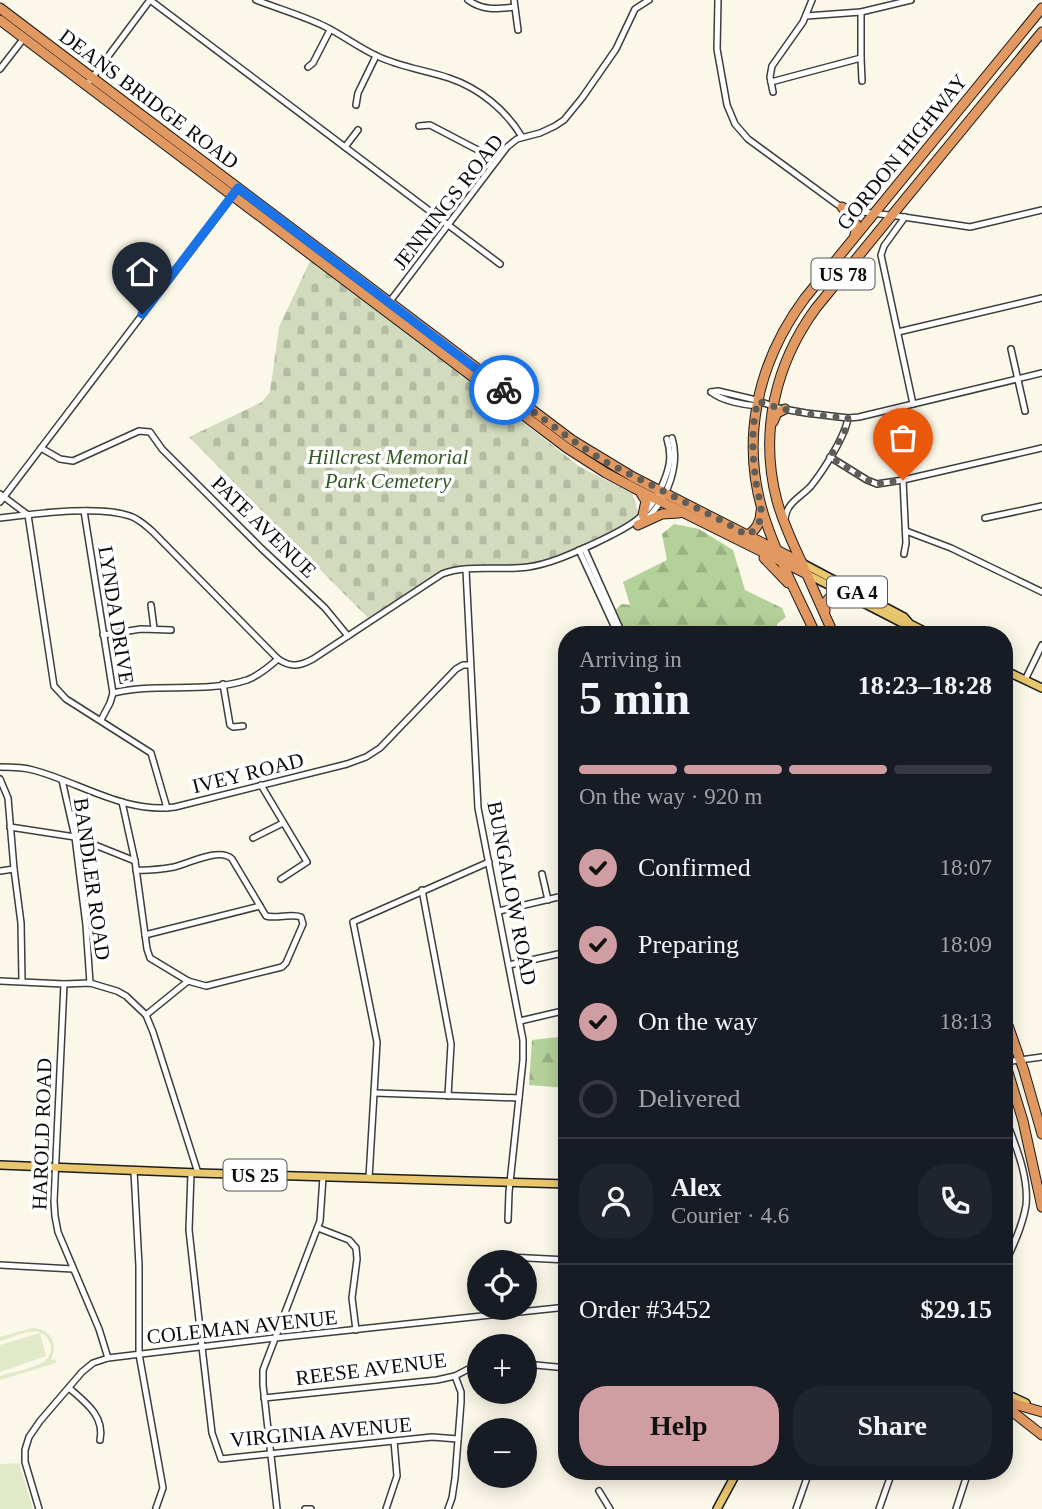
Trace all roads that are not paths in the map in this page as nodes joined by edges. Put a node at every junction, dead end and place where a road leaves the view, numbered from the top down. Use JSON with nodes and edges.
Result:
{"nodes":[{"id":1,"x":150,"y":0,"type":"edge"},
{"id":2,"x":256,"y":0,"type":"edge"},
{"id":3,"x":468,"y":0,"type":"edge"},
{"id":4,"x":649,"y":0,"type":"edge"},
{"id":5,"x":718,"y":0,"type":"edge"},
{"id":6,"x":812,"y":0,"type":"edge"},
{"id":7,"x":911,"y":0,"type":"edge"},
{"id":8,"x":264,"y":1,"type":"edge"},
{"id":9,"x":514,"y":3,"type":"edge"},
{"id":10,"x":0,"y":8,"type":"edge"},
{"id":11,"x":1042,"y":8,"type":"edge"},
{"id":12,"x":861,"y":12,"type":"junction"},
{"id":13,"x":806,"y":16,"type":"junction"},
{"id":14,"x":0,"y":20,"type":"edge"},
{"id":15,"x":330,"y":30,"type":"junction"},
{"id":16,"x":518,"y":30,"type":"dead end"},
{"id":17,"x":1042,"y":32,"type":"edge"},
{"id":18,"x":24,"y":38,"type":"junction"},
{"id":19,"x":376,"y":56,"type":"junction"},
{"id":20,"x":861,"y":58,"type":"junction"},
{"id":21,"x":308,"y":67,"type":"dead end"},
{"id":22,"x":0,"y":69,"type":"edge"},
{"id":23,"x":90,"y":82,"type":"junction"},
{"id":24,"x":771,"y":82,"type":"junction"},
{"id":25,"x":862,"y":82,"type":"dead end"},
{"id":26,"x":773,"y":92,"type":"dead end"},
{"id":27,"x":356,"y":105,"type":"dead end"},
{"id":28,"x":419,"y":125,"type":"dead end"},
{"id":29,"x":358,"y":130,"type":"dead end"},
{"id":30,"x":522,"y":137,"type":"junction"},
{"id":31,"x":345,"y":147,"type":"junction"},
{"id":32,"x":497,"y":160,"type":"junction"},
{"id":33,"x":235,"y":192,"type":"junction"},
{"id":34,"x":902,"y":203,"type":"junction"},
{"id":35,"x":842,"y":207,"type":"junction"},
{"id":36,"x":1042,"y":211,"type":"edge"},
{"id":37,"x":874,"y":213,"type":"junction"},
{"id":38,"x":892,"y":215,"type":"junction"},
{"id":39,"x":905,"y":217,"type":"junction"},
{"id":40,"x":448,"y":225,"type":"junction"},
{"id":41,"x":854,"y":238,"type":"junction"},
{"id":42,"x":500,"y":264,"type":"dead end"},
{"id":43,"x":1042,"y":298,"type":"edge"},
{"id":44,"x":387,"y":306,"type":"junction"},
{"id":45,"x":898,"y":332,"type":"junction"},
{"id":46,"x":1011,"y":349,"type":"dead end"},
{"id":47,"x":1042,"y":373,"type":"edge"},
{"id":48,"x":1017,"y":379,"type":"junction"},
{"id":49,"x":717,"y":394,"type":"dead end"},
{"id":50,"x":757,"y":403,"type":"junction"},
{"id":51,"x":913,"y":404,"type":"junction"},
{"id":52,"x":773,"y":407,"type":"junction"},
{"id":53,"x":785,"y":409,"type":"junction"},
{"id":54,"x":1025,"y":411,"type":"dead end"},
{"id":55,"x":848,"y":418,"type":"junction"},
{"id":56,"x":669,"y":439,"type":"dead end"},
{"id":57,"x":41,"y":448,"type":"junction"},
{"id":58,"x":1042,"y":448,"type":"edge"},
{"id":59,"x":769,"y":451,"type":"junction"},
{"id":60,"x":830,"y":457,"type":"junction"},
{"id":61,"x":903,"y":480,"type":"junction"},
{"id":62,"x":634,"y":488,"type":"junction"},
{"id":63,"x":774,"y":489,"type":"junction"},
{"id":64,"x":660,"y":496,"type":"junction"},
{"id":65,"x":1,"y":498,"type":"edge"},
{"id":66,"x":793,"y":501,"type":"junction"},
{"id":67,"x":761,"y":506,"type":"junction"},
{"id":68,"x":1042,"y":506,"type":"edge"},
{"id":69,"x":84,"y":511,"type":"junction"},
{"id":70,"x":690,"y":512,"type":"junction"},
{"id":71,"x":27,"y":515,"type":"junction"},
{"id":72,"x":643,"y":515,"type":"junction"},
{"id":73,"x":0,"y":518,"type":"edge"},
{"id":74,"x":985,"y":518,"type":"dead end"},
{"id":75,"x":638,"y":525,"type":"junction"},
{"id":76,"x":785,"y":526,"type":"junction"},
{"id":77,"x":621,"y":531,"type":"junction"},
{"id":78,"x":906,"y":531,"type":"junction"},
{"id":79,"x":746,"y":540,"type":"junction"},
{"id":80,"x":582,"y":549,"type":"junction"},
{"id":81,"x":778,"y":551,"type":"junction"},
{"id":82,"x":904,"y":554,"type":"dead end"},
{"id":83,"x":783,"y":563,"type":"junction"},
{"id":84,"x":802,"y":563,"type":"junction"},
{"id":85,"x":466,"y":569,"type":"junction"},
{"id":86,"x":807,"y":574,"type":"junction"},
{"id":87,"x":1042,"y":592,"type":"edge"},
{"id":88,"x":846,"y":595,"type":"junction"},
{"id":89,"x":151,"y":606,"type":"dead end"},
{"id":90,"x":805,"y":611,"type":"junction"},
{"id":91,"x":827,"y":619,"type":"junction"},
{"id":92,"x":910,"y":624,"type":"junction"},
{"id":93,"x":614,"y":626,"type":"edge"},
{"id":94,"x":812,"y":626,"type":"edge"},
{"id":95,"x":830,"y":626,"type":"edge"},
{"id":96,"x":914,"y":626,"type":"edge"},
{"id":97,"x":154,"y":628,"type":"junction"},
{"id":98,"x":171,"y":629,"type":"dead end"},
{"id":99,"x":103,"y":635,"type":"junction"},
{"id":100,"x":348,"y":636,"type":"junction"},
{"id":101,"x":1042,"y":645,"type":"edge"},
{"id":102,"x":278,"y":659,"type":"junction"},
{"id":103,"x":470,"y":665,"type":"junction"},
{"id":104,"x":1013,"y":674,"type":"edge"},
{"id":105,"x":1025,"y":680,"type":"junction"},
{"id":106,"x":223,"y":684,"type":"junction"},
{"id":107,"x":1042,"y":688,"type":"edge"},
{"id":108,"x":113,"y":693,"type":"junction"},
{"id":109,"x":101,"y":720,"type":"junction"},
{"id":110,"x":243,"y":726,"type":"dead end"},
{"id":111,"x":0,"y":767,"type":"edge"},
{"id":112,"x":0,"y":779,"type":"edge"},
{"id":113,"x":62,"y":780,"type":"junction"},
{"id":114,"x":261,"y":785,"type":"junction"},
{"id":115,"x":122,"y":802,"type":"junction"},
{"id":116,"x":167,"y":808,"type":"junction"},
{"id":117,"x":283,"y":823,"type":"junction"},
{"id":118,"x":10,"y":827,"type":"junction"},
{"id":119,"x":75,"y":837,"type":"junction"},
{"id":120,"x":253,"y":838,"type":"dead end"},
{"id":121,"x":135,"y":861,"type":"junction"},
{"id":122,"x":489,"y":862,"type":"junction"},
{"id":123,"x":14,"y":869,"type":"junction"},
{"id":124,"x":136,"y":870,"type":"junction"},
{"id":125,"x":0,"y":871,"type":"edge"},
{"id":126,"x":542,"y":874,"type":"dead end"},
{"id":127,"x":281,"y":879,"type":"dead end"},
{"id":128,"x":422,"y":890,"type":"junction"},
{"id":129,"x":558,"y":897,"type":"edge"},
{"id":130,"x":548,"y":900,"type":"junction"},
{"id":131,"x":260,"y":906,"type":"junction"},
{"id":132,"x":499,"y":911,"type":"junction"},
{"id":133,"x":145,"y":935,"type":"junction"},
{"id":134,"x":558,"y":954,"type":"edge"},
{"id":135,"x":509,"y":965,"type":"junction"},
{"id":136,"x":0,"y":981,"type":"edge"},
{"id":137,"x":22,"y":981,"type":"junction"},
{"id":138,"x":188,"y":981,"type":"junction"},
{"id":139,"x":90,"y":983,"type":"junction"},
{"id":140,"x":64,"y":984,"type":"junction"},
{"id":141,"x":558,"y":1012,"type":"edge"},
{"id":142,"x":146,"y":1015,"type":"junction"},
{"id":143,"x":520,"y":1021,"type":"junction"},
{"id":144,"x":1013,"y":1038,"type":"edge"},
{"id":145,"x":1042,"y":1057,"type":"edge"},
{"id":146,"x":1013,"y":1060,"type":"edge"},
{"id":147,"x":1021,"y":1060,"type":"junction"},
{"id":148,"x":1013,"y":1088,"type":"edge"},
{"id":149,"x":375,"y":1093,"type":"junction"},
{"id":150,"x":448,"y":1096,"type":"junction"},
{"id":151,"x":519,"y":1098,"type":"junction"},
{"id":152,"x":1042,"y":1134,"type":"edge"},
{"id":153,"x":1013,"y":1140,"type":"edge"},
{"id":154,"x":0,"y":1165,"type":"edge"},
{"id":155,"x":55,"y":1167,"type":"junction"},
{"id":156,"x":1034,"y":1170,"type":"junction"},
{"id":157,"x":134,"y":1171,"type":"junction"},
{"id":158,"x":1024,"y":1172,"type":"junction"},
{"id":159,"x":195,"y":1173,"type":"junction"},
{"id":160,"x":323,"y":1177,"type":"junction"},
{"id":161,"x":369,"y":1178,"type":"junction"},
{"id":162,"x":510,"y":1183,"type":"junction"},
{"id":163,"x":558,"y":1185,"type":"edge"},
{"id":164,"x":1042,"y":1207,"type":"edge"},
{"id":165,"x":508,"y":1220,"type":"dead end"},
{"id":166,"x":317,"y":1228,"type":"junction"},
{"id":167,"x":1013,"y":1243,"type":"edge"},
{"id":168,"x":537,"y":1258,"type":"edge"},
{"id":169,"x":558,"y":1260,"type":"edge"},
{"id":170,"x":0,"y":1265,"type":"edge"},
{"id":171,"x":73,"y":1269,"type":"junction"},
{"id":172,"x":558,"y":1308,"type":"edge"},
{"id":173,"x":356,"y":1330,"type":"junction"},
{"id":174,"x":275,"y":1338,"type":"junction"},
{"id":175,"x":202,"y":1347,"type":"junction"},
{"id":176,"x":139,"y":1354,"type":"junction"},
{"id":177,"x":108,"y":1358,"type":"junction"},
{"id":178,"x":537,"y":1365,"type":"edge"},
{"id":179,"x":558,"y":1367,"type":"edge"},
{"id":180,"x":467,"y":1370,"type":"edge"},
{"id":181,"x":455,"y":1376,"type":"junction"},
{"id":182,"x":69,"y":1388,"type":"junction"},
{"id":183,"x":264,"y":1398,"type":"junction"},
{"id":184,"x":1013,"y":1398,"type":"edge"},
{"id":185,"x":1026,"y":1403,"type":"joint"},
{"id":186,"x":1013,"y":1404,"type":"edge"},
{"id":187,"x":1042,"y":1408,"type":"edge"},
{"id":188,"x":1013,"y":1411,"type":"edge"},
{"id":189,"x":1042,"y":1435,"type":"edge"},
{"id":190,"x":458,"y":1439,"type":"junction"},
{"id":191,"x":100,"y":1440,"type":"dead end"},
{"id":192,"x":394,"y":1441,"type":"junction"},
{"id":193,"x":271,"y":1455,"type":"junction"},
{"id":194,"x":733,"y":1480,"type":"edge"},
{"id":195,"x":806,"y":1480,"type":"edge"},
{"id":196,"x":889,"y":1480,"type":"edge"},
{"id":197,"x":965,"y":1480,"type":"edge"},
{"id":198,"x":599,"y":1491,"type":"dead end"},
{"id":199,"x":156,"y":1508,"type":"edge"},
{"id":200,"x":312,"y":1508,"type":"edge"},
{"id":201,"x":39,"y":1509,"type":"edge"},
{"id":202,"x":277,"y":1509,"type":"edge"},
{"id":203,"x":304,"y":1509,"type":"edge"},
{"id":204,"x":387,"y":1509,"type":"edge"},
{"id":205,"x":448,"y":1509,"type":"edge"},
{"id":206,"x":610,"y":1509,"type":"edge"},
{"id":207,"x":717,"y":1509,"type":"edge"},
{"id":208,"x":796,"y":1509,"type":"edge"},
{"id":209,"x":879,"y":1509,"type":"edge"},
{"id":210,"x":956,"y":1509,"type":"edge"}],
"edges":[{"from":1,"to":23,"type":"street"},
{"from":1,"to":31,"type":"street"},
{"from":2,"to":8,"type":"street"},
{"from":3,"to":9,"type":"street"},
{"from":4,"to":30,"type":"street","name":"JENNINGS ROAD"},
{"from":5,"to":35,"type":"street"},
{"from":6,"to":13,"type":"street"},
{"from":7,"to":12,"type":"street"},
{"from":8,"to":15,"type":"street"},
{"from":9,"to":16,"type":"street"},
{"from":10,"to":23,"type":"highway","name":"DEANS BRIDGE ROAD"},
{"from":11,"to":37,"type":"highway","name":"GORDON HIGHWAY","number":"US 78"},
{"from":12,"to":13,"type":"street"},
{"from":12,"to":20,"type":"street"},
{"from":13,"to":24,"type":"street"},
{"from":14,"to":18,"type":"highway","name":"DEANS BRIDGE ROAD"},
{"from":15,"to":19,"type":"street"},
{"from":15,"to":21,"type":"street"},
{"from":17,"to":34,"type":"highway","name":"GORDON HIGHWAY","number":"US 78"},
{"from":18,"to":22,"type":"street"},
{"from":18,"to":23,"type":"highway","name":"DEANS BRIDGE ROAD"},
{"from":19,"to":27,"type":"street"},
{"from":19,"to":30,"type":"street"},
{"from":20,"to":24,"type":"street"},
{"from":20,"to":25,"type":"street"},
{"from":23,"to":33,"type":"highway","name":"DEANS BRIDGE ROAD"},
{"from":24,"to":26,"type":"street"},
{"from":28,"to":32,"type":"street"},
{"from":29,"to":31,"type":"street"},
{"from":30,"to":32,"type":"street","name":"JENNINGS ROAD"},
{"from":31,"to":40,"type":"street"},
{"from":32,"to":40,"type":"street","name":"JENNINGS ROAD"},
{"from":33,"to":44,"type":"highway","name":"DEANS BRIDGE ROAD"},
{"from":33,"to":57,"type":"street"},
{"from":34,"to":38,"type":"highway","name":"GORDON HIGHWAY","number":"US 78"},
{"from":34,"to":39,"type":"highway"},
{"from":35,"to":37,"type":"street"},
{"from":35,"to":41,"type":"highway"},
{"from":36,"to":39,"type":"street"},
{"from":37,"to":38,"type":"street"},
{"from":37,"to":41,"type":"highway","name":"GORDON HIGHWAY","number":"US 78"},
{"from":38,"to":39,"type":"street"},
{"from":38,"to":52,"type":"highway","name":"GORDON HIGHWAY","number":"US 78"},
{"from":39,"to":45,"type":"street"},
{"from":40,"to":42,"type":"street"},
{"from":40,"to":44,"type":"street","name":"JENNINGS ROAD"},
{"from":41,"to":50,"type":"highway","name":"GORDON HIGHWAY","number":"US 78"},
{"from":43,"to":45,"type":"street"},
{"from":44,"to":62,"type":"highway","name":"DEANS BRIDGE ROAD"},
{"from":44,"to":64,"type":"highway","name":"DEANS BRIDGE ROAD"},
{"from":45,"to":51,"type":"street"},
{"from":46,"to":48,"type":"street"},
{"from":47,"to":48,"type":"street"},
{"from":48,"to":51,"type":"street"},
{"from":48,"to":54,"type":"street"},
{"from":49,"to":50,"type":"street"},
{"from":50,"to":52,"type":"street"},
{"from":50,"to":67,"type":"highway","name":"GORDON HIGHWAY","number":"US 78"},
{"from":51,"to":55,"type":"street"},
{"from":52,"to":53,"type":"street"},
{"from":52,"to":59,"type":"highway","name":"GORDON HIGHWAY","number":"US 78"},
{"from":53,"to":55,"type":"street"},
{"from":53,"to":59,"type":"highway"},
{"from":55,"to":60,"type":"street"},
{"from":56,"to":64,"type":"street"},
{"from":57,"to":65,"type":"street"},
{"from":57,"to":100,"type":"street","name":"PATE AVENUE"},
{"from":58,"to":61,"type":"street"},
{"from":59,"to":63,"type":"highway","name":"GORDON HIGHWAY","number":"US 78"},
{"from":60,"to":61,"type":"street"},
{"from":60,"to":66,"type":"street"},
{"from":61,"to":78,"type":"street"},
{"from":62,"to":64,"type":"highway","name":"DEANS BRIDGE ROAD"},
{"from":62,"to":72,"type":"highway"},
{"from":63,"to":66,"type":"street"},
{"from":63,"to":76,"type":"highway","name":"GORDON HIGHWAY","number":"US 78"},
{"from":64,"to":70,"type":"highway","name":"DEANS BRIDGE ROAD"},
{"from":64,"to":72,"type":"street"},
{"from":64,"to":75,"type":"street"},
{"from":65,"to":71,"type":"street"},
{"from":66,"to":76,"type":"street"},
{"from":67,"to":79,"type":"highway"},
{"from":67,"to":81,"type":"highway","name":"GORDON HIGHWAY","number":"US 78"},
{"from":68,"to":74,"type":"street"},
{"from":69,"to":71,"type":"street"},
{"from":69,"to":99,"type":"street","name":"LYNDA DRIVE"},
{"from":69,"to":102,"type":"street"},
{"from":70,"to":75,"type":"highway"},
{"from":70,"to":79,"type":"highway","name":"DEANS BRIDGE ROAD"},
{"from":71,"to":73,"type":"street"},
{"from":71,"to":109,"type":"street"},
{"from":72,"to":77,"type":"street"},
{"from":75,"to":77,"type":"street"},
{"from":76,"to":84,"type":"highway","name":"GORDON HIGHWAY","number":"US 78"},
{"from":77,"to":80,"type":"street"},
{"from":78,"to":82,"type":"street"},
{"from":78,"to":87,"type":"street"},
{"from":79,"to":81,"type":"highway","name":"DEANS BRIDGE ROAD"},
{"from":79,"to":83,"type":"highway","name":"DEANS BRIDGE ROAD","number":"GA 4"},
{"from":79,"to":90,"type":"highway"},
{"from":80,"to":85,"type":"street"},
{"from":80,"to":93,"type":"street"},
{"from":81,"to":83,"type":"highway","name":"GORDON HIGHWAY","number":"US 78"},
{"from":81,"to":84,"type":"highway","name":"DEANS BRIDGE ROAD"},
{"from":83,"to":86,"type":"highway","name":"DEANS BRIDGE ROAD","number":"GA 4"},
{"from":83,"to":90,"type":"highway","name":"GORDON HIGHWAY","number":"US 78"},
{"from":84,"to":86,"type":"highway","name":"GORDON HIGHWAY"},
{"from":84,"to":92,"type":"main road","name":"DEANS BRIDGE ROAD","number":"GA 4"},
{"from":85,"to":100,"type":"street"},
{"from":85,"to":103,"type":"street","name":"BUNGALOW ROAD"},
{"from":86,"to":88,"type":"main road","name":"DEANS BRIDGE ROAD","number":"GA 4"},
{"from":86,"to":91,"type":"highway","name":"GORDON HIGHWAY"},
{"from":88,"to":91,"type":"highway"},
{"from":88,"to":92,"type":"main road","name":"DEANS BRIDGE ROAD","number":"GA 4"},
{"from":89,"to":97,"type":"street"},
{"from":90,"to":94,"type":"highway","name":"GORDON HIGHWAY"},
{"from":91,"to":95,"type":"highway","name":"GORDON HIGHWAY"},
{"from":92,"to":96,"type":"main road","name":"DEANS BRIDGE ROAD","number":"GA 4"},
{"from":97,"to":98,"type":"street"},
{"from":97,"to":99,"type":"street"},
{"from":99,"to":108,"type":"street","name":"LYNDA DRIVE"},
{"from":100,"to":102,"type":"street"},
{"from":101,"to":105,"type":"street"},
{"from":102,"to":106,"type":"street"},
{"from":103,"to":114,"type":"street","name":"IVEY ROAD"},
{"from":103,"to":122,"type":"street","name":"BUNGALOW ROAD"},
{"from":104,"to":105,"type":"main road"},
{"from":105,"to":107,"type":"main road"},
{"from":106,"to":108,"type":"street"},
{"from":106,"to":110,"type":"street"},
{"from":108,"to":109,"type":"street","name":"LYNDA DRIVE"},
{"from":109,"to":116,"type":"street"},
{"from":111,"to":113,"type":"street","name":"IVEY ROAD"},
{"from":112,"to":118,"type":"street"},
{"from":113,"to":115,"type":"street","name":"IVEY ROAD"},
{"from":113,"to":119,"type":"street","name":"BANDLER ROAD"},
{"from":114,"to":116,"type":"street","name":"IVEY ROAD"},
{"from":114,"to":117,"type":"street"},
{"from":115,"to":116,"type":"street","name":"IVEY ROAD"},
{"from":115,"to":121,"type":"street"},
{"from":117,"to":120,"type":"street"},
{"from":117,"to":127,"type":"street"},
{"from":118,"to":119,"type":"street"},
{"from":118,"to":123,"type":"street"},
{"from":119,"to":121,"type":"street"},
{"from":119,"to":139,"type":"street","name":"BANDLER ROAD"},
{"from":121,"to":124,"type":"street"},
{"from":122,"to":128,"type":"street"},
{"from":122,"to":132,"type":"street","name":"BUNGALOW ROAD"},
{"from":123,"to":125,"type":"street"},
{"from":123,"to":137,"type":"street"},
{"from":124,"to":131,"type":"street"},
{"from":124,"to":133,"type":"street"},
{"from":126,"to":130,"type":"street"},
{"from":128,"to":149,"type":"street"},
{"from":128,"to":150,"type":"street"},
{"from":129,"to":130,"type":"street"},
{"from":130,"to":132,"type":"street"},
{"from":131,"to":133,"type":"street"},
{"from":131,"to":138,"type":"street"},
{"from":132,"to":135,"type":"street","name":"BUNGALOW ROAD"},
{"from":133,"to":138,"type":"street"},
{"from":134,"to":135,"type":"street"},
{"from":135,"to":143,"type":"street","name":"BUNGALOW ROAD"},
{"from":136,"to":137,"type":"street"},
{"from":137,"to":140,"type":"street"},
{"from":138,"to":142,"type":"street"},
{"from":139,"to":140,"type":"street"},
{"from":139,"to":142,"type":"street"},
{"from":140,"to":155,"type":"street","name":"HAROLD ROAD"},
{"from":141,"to":143,"type":"street"},
{"from":142,"to":159,"type":"street"},
{"from":143,"to":151,"type":"street","name":"BUNGALOW ROAD"},
{"from":144,"to":147,"type":"highway"},
{"from":145,"to":147,"type":"street"},
{"from":146,"to":147,"type":"street"},
{"from":147,"to":152,"type":"highway"},
{"from":148,"to":156,"type":"highway"},
{"from":149,"to":150,"type":"street"},
{"from":149,"to":161,"type":"street"},
{"from":150,"to":151,"type":"street"},
{"from":151,"to":162,"type":"street","name":"BUNGALOW ROAD"},
{"from":153,"to":158,"type":"street"},
{"from":154,"to":155,"type":"main road","number":"US 25"},
{"from":155,"to":157,"type":"main road","number":"US 25"},
{"from":155,"to":171,"type":"street","name":"HAROLD ROAD"},
{"from":156,"to":158,"type":"street"},
{"from":156,"to":164,"type":"highway"},
{"from":157,"to":159,"type":"main road","number":"US 25"},
{"from":157,"to":176,"type":"street"},
{"from":158,"to":167,"type":"street"},
{"from":159,"to":160,"type":"main road","number":"US 25"},
{"from":159,"to":175,"type":"street","name":"VIRGINIA AVENUE"},
{"from":160,"to":161,"type":"main road","number":"US 25"},
{"from":160,"to":166,"type":"street"},
{"from":161,"to":162,"type":"main road","number":"US 25"},
{"from":162,"to":163,"type":"main road","number":"US 25"},
{"from":162,"to":165,"type":"street","name":"BUNGALOW ROAD"},
{"from":166,"to":173,"type":"street"},
{"from":166,"to":174,"type":"street"},
{"from":168,"to":169,"type":"street"},
{"from":170,"to":171,"type":"street"},
{"from":171,"to":177,"type":"street","name":"HAROLD ROAD"},
{"from":172,"to":173,"type":"street","name":"COLEMAN AVENUE"},
{"from":173,"to":174,"type":"street","name":"COLEMAN AVENUE"},
{"from":174,"to":175,"type":"street","name":"COLEMAN AVENUE"},
{"from":174,"to":183,"type":"street"},
{"from":175,"to":176,"type":"street","name":"COLEMAN AVENUE"},
{"from":175,"to":193,"type":"street","name":"VIRGINIA AVENUE"},
{"from":176,"to":177,"type":"street","name":"COLEMAN AVENUE"},
{"from":176,"to":199,"type":"street"},
{"from":177,"to":182,"type":"street","name":"COLEMAN AVENUE"},
{"from":178,"to":179,"type":"street"},
{"from":180,"to":181,"type":"street","name":"REESE AVENUE"},
{"from":181,"to":183,"type":"street","name":"REESE AVENUE"},
{"from":181,"to":190,"type":"street"},
{"from":182,"to":191,"type":"street"},
{"from":182,"to":201,"type":"street","name":"COLEMAN AVENUE"},
{"from":183,"to":193,"type":"street"},
{"from":184,"to":185,"type":"main road"},
{"from":185,"to":187,"type":"highway"},
{"from":186,"to":187,"type":"highway"},
{"from":188,"to":189,"type":"highway"},
{"from":190,"to":192,"type":"street","name":"VIRGINIA AVENUE"},
{"from":190,"to":205,"type":"street"},
{"from":192,"to":193,"type":"street","name":"VIRGINIA AVENUE"},
{"from":192,"to":204,"type":"street"},
{"from":193,"to":202,"type":"street"},
{"from":194,"to":207,"type":"main road"},
{"from":195,"to":208,"type":"street"},
{"from":196,"to":209,"type":"street"},
{"from":197,"to":210,"type":"street"},
{"from":198,"to":206,"type":"street"},
{"from":200,"to":203,"type":"street"}]}
